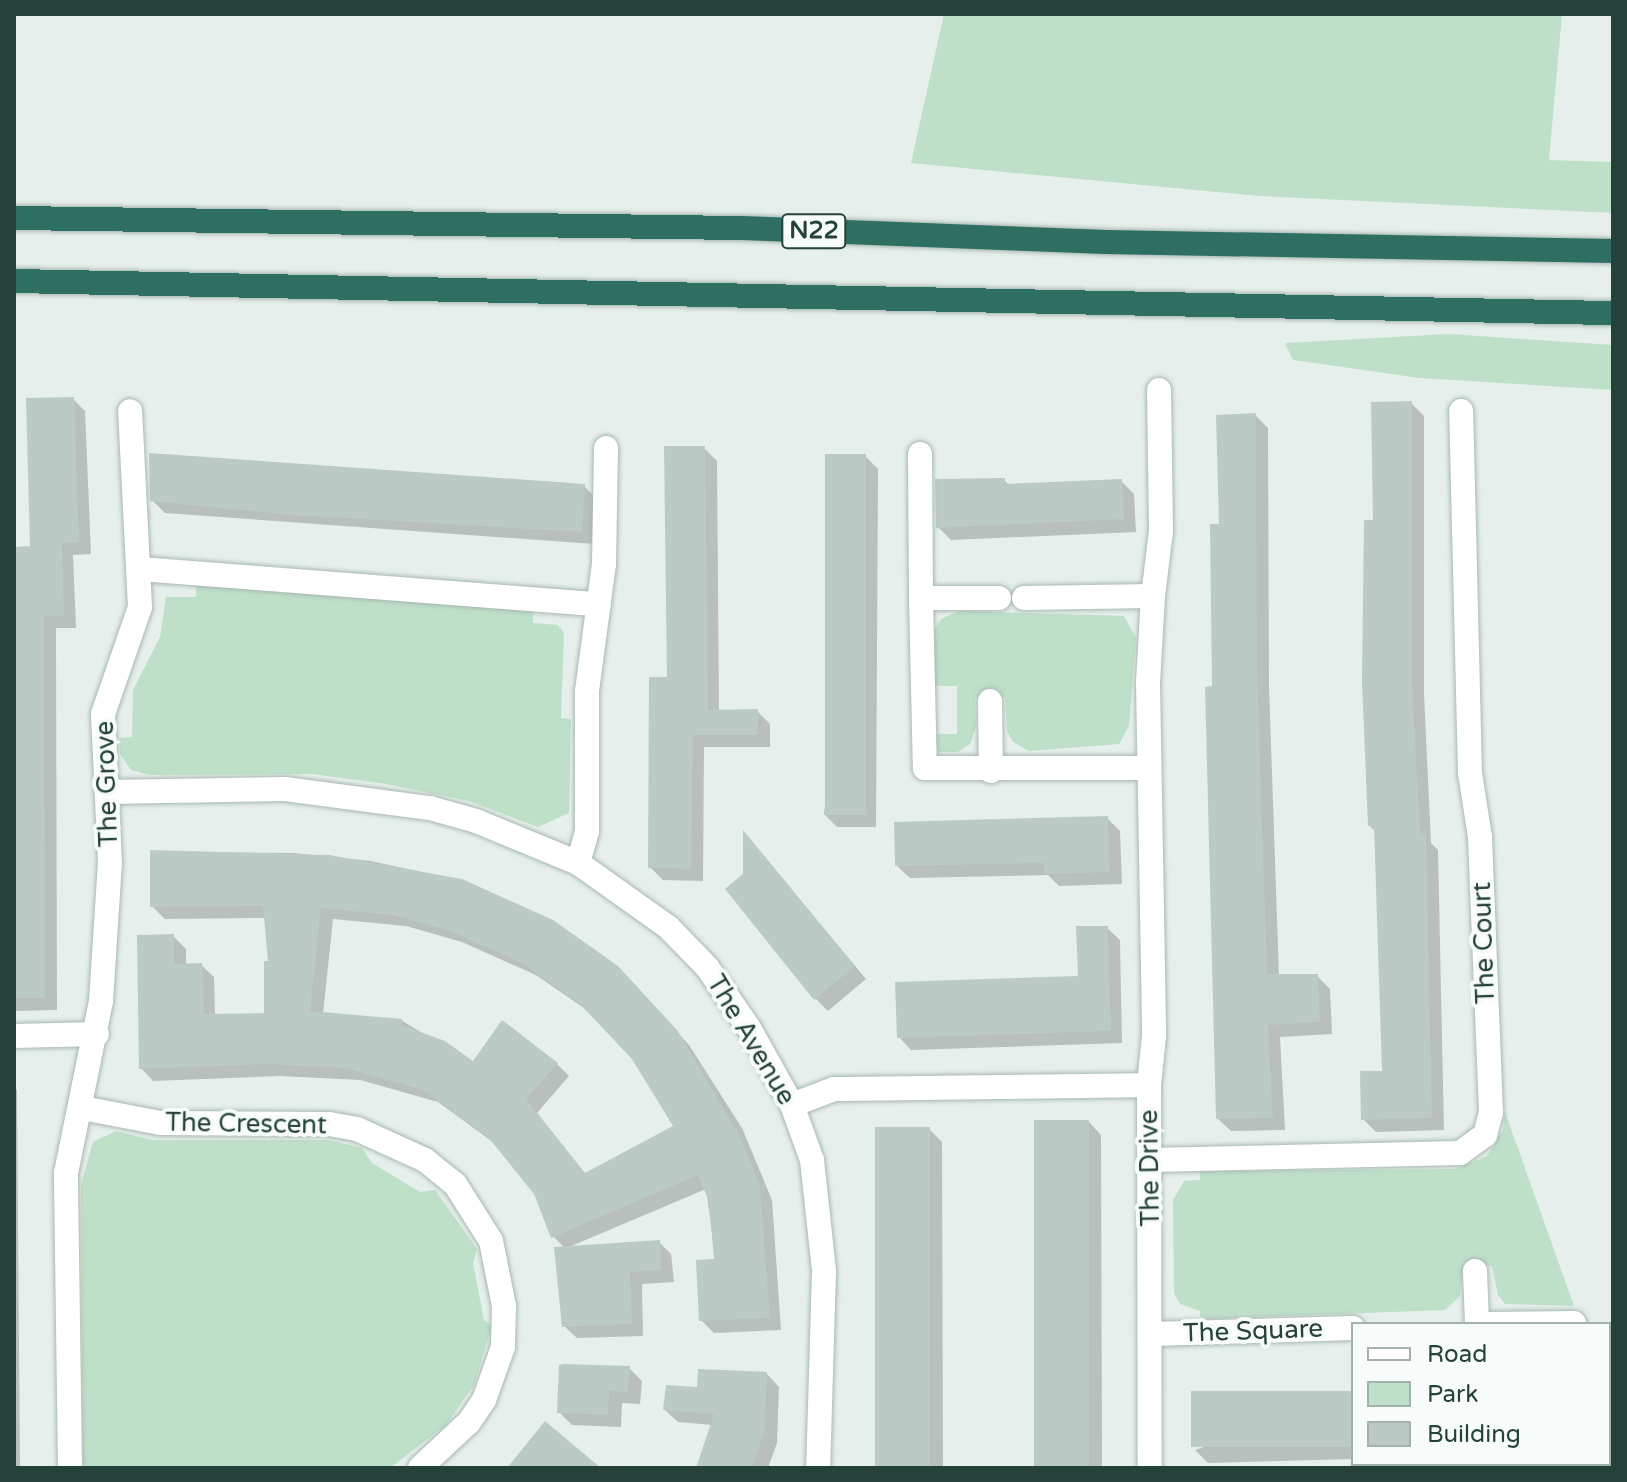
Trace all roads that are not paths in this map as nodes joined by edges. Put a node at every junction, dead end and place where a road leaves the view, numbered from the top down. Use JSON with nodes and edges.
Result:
{"nodes":[{"id":1,"x":14,"y":218,"type":"edge"},
{"id":2,"x":1613,"y":251,"type":"edge"},
{"id":3,"x":14,"y":281,"type":"edge"},
{"id":4,"x":1613,"y":313,"type":"edge"},
{"id":5,"x":1159,"y":390,"type":"dead end"},
{"id":6,"x":130,"y":411,"type":"dead end"},
{"id":7,"x":1461,"y":411,"type":"dead end"},
{"id":8,"x":606,"y":448,"type":"dead end"},
{"id":9,"x":920,"y":454,"type":"dead end"},
{"id":10,"x":139,"y":569,"type":"junction"},
{"id":11,"x":1153,"y":596,"type":"junction"},
{"id":12,"x":921,"y":598,"type":"junction"},
{"id":13,"x":999,"y":598,"type":"dead end"},
{"id":14,"x":1024,"y":598,"type":"dead end"},
{"id":15,"x":599,"y":604,"type":"junction"},
{"id":16,"x":990,"y":701,"type":"dead end"},
{"id":17,"x":1149,"y":768,"type":"junction"},
{"id":18,"x":991,"y":771,"type":"junction"},
{"id":19,"x":107,"y":792,"type":"junction"},
{"id":20,"x":578,"y":863,"type":"junction"},
{"id":21,"x":97,"y":1034,"type":"junction"},
{"id":22,"x":14,"y":1036,"type":"edge"},
{"id":23,"x":1149,"y":1085,"type":"junction"},
{"id":24,"x":792,"y":1105,"type":"junction"},
{"id":25,"x":82,"y":1108,"type":"junction"},
{"id":26,"x":1151,"y":1160,"type":"junction"},
{"id":27,"x":1475,"y":1271,"type":"dead end"},
{"id":28,"x":1477,"y":1322,"type":"edge"},
{"id":29,"x":1351,"y":1328,"type":"edge"},
{"id":30,"x":1152,"y":1334,"type":"junction"},
{"id":31,"x":70,"y":1468,"type":"edge"},
{"id":32,"x":420,"y":1468,"type":"edge"},
{"id":33,"x":818,"y":1468,"type":"edge"},
{"id":34,"x":1150,"y":1468,"type":"edge"}],
"edges":[{"from":1,"to":2,"type":"highway","number":"N22"},
{"from":3,"to":4,"type":"highway"},
{"from":5,"to":11,"type":"street"},
{"from":6,"to":10,"type":"street","name":"The Grove"},
{"from":7,"to":26,"type":"street","name":"The Court"},
{"from":8,"to":15,"type":"street"},
{"from":9,"to":12,"type":"street"},
{"from":10,"to":15,"type":"street"},
{"from":10,"to":19,"type":"street","name":"The Grove"},
{"from":11,"to":14,"type":"street"},
{"from":11,"to":17,"type":"street"},
{"from":12,"to":13,"type":"street"},
{"from":12,"to":18,"type":"street"},
{"from":15,"to":20,"type":"street"},
{"from":16,"to":18,"type":"street"},
{"from":17,"to":18,"type":"street"},
{"from":17,"to":23,"type":"street"},
{"from":19,"to":20,"type":"street","name":"The Avenue"},
{"from":19,"to":21,"type":"street","name":"The Grove"},
{"from":20,"to":24,"type":"street","name":"The Avenue"},
{"from":21,"to":22,"type":"street"},
{"from":21,"to":25,"type":"street"},
{"from":23,"to":24,"type":"street","name":"The Drive"},
{"from":23,"to":26,"type":"street","name":"The Drive"},
{"from":24,"to":33,"type":"street","name":"The Avenue"},
{"from":25,"to":31,"type":"street"},
{"from":25,"to":32,"type":"street","name":"The Crescent"},
{"from":26,"to":30,"type":"street","name":"The Drive"},
{"from":27,"to":28,"type":"street"},
{"from":29,"to":30,"type":"street","name":"The Square"},
{"from":30,"to":34,"type":"street","name":"The Drive"}]}
